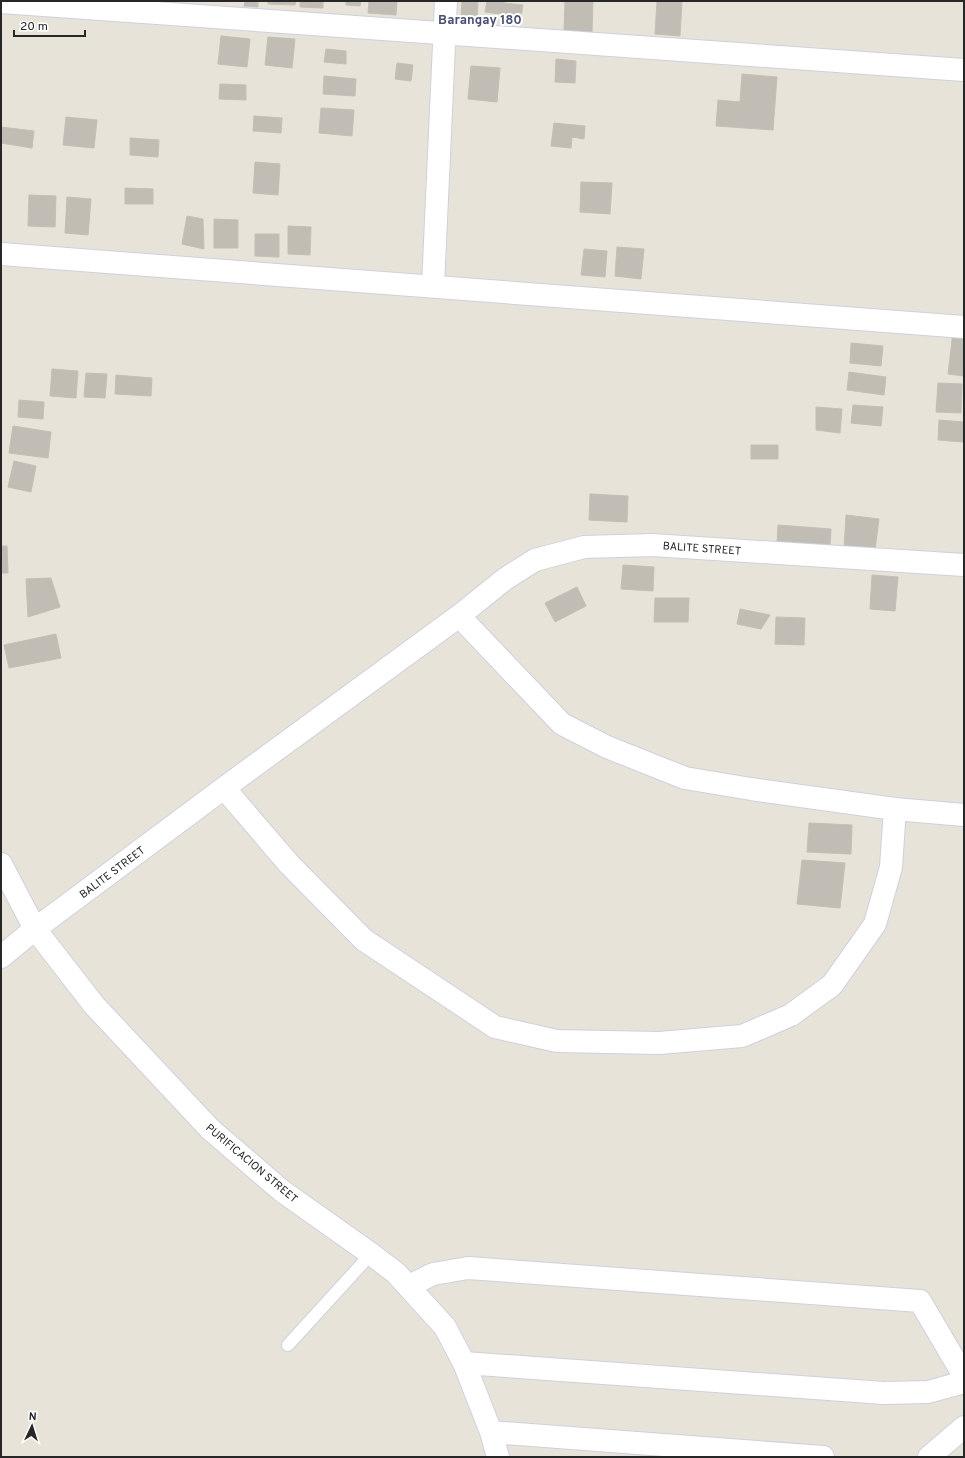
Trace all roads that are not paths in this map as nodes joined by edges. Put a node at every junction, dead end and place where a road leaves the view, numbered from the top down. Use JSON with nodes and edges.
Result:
{"nodes":[{"id":1,"x":446,"y":1,"type":"edge"},
{"id":2,"x":1,"y":2,"type":"edge"},
{"id":3,"x":445,"y":34,"type":"junction"},
{"id":4,"x":964,"y":70,"type":"edge"},
{"id":5,"x":1,"y":254,"type":"edge"},
{"id":6,"x":433,"y":286,"type":"junction"},
{"id":7,"x":964,"y":327,"type":"edge"},
{"id":8,"x":964,"y":565,"type":"edge"},
{"id":9,"x":459,"y":616,"type":"junction"},
{"id":10,"x":224,"y":788,"type":"junction"},
{"id":11,"x":895,"y":809,"type":"junction"},
{"id":12,"x":964,"y":816,"type":"edge"},
{"id":13,"x":1,"y":864,"type":"edge"},
{"id":14,"x":35,"y":929,"type":"junction"},
{"id":15,"x":1,"y":957,"type":"edge"},
{"id":16,"x":371,"y":1254,"type":"junction"},
{"id":17,"x":409,"y":1286,"type":"junction"},
{"id":18,"x":288,"y":1345,"type":"dead end"},
{"id":19,"x":464,"y":1363,"type":"junction"},
{"id":20,"x":964,"y":1376,"type":"edge"},
{"id":21,"x":964,"y":1382,"type":"edge"},
{"id":22,"x":964,"y":1428,"type":"edge"},
{"id":23,"x":491,"y":1432,"type":"junction"},
{"id":24,"x":498,"y":1457,"type":"edge"},
{"id":25,"x":823,"y":1457,"type":"edge"},
{"id":26,"x":929,"y":1457,"type":"edge"}],
"edges":[{"from":1,"to":3,"type":"street"},
{"from":2,"to":3,"type":"street"},
{"from":3,"to":4,"type":"street"},
{"from":3,"to":6,"type":"street"},
{"from":5,"to":6,"type":"street"},
{"from":6,"to":7,"type":"street"},
{"from":8,"to":9,"type":"street","name":"BALITE STREET"},
{"from":9,"to":10,"type":"street","name":"BALITE STREET"},
{"from":9,"to":11,"type":"street"},
{"from":10,"to":11,"type":"street"},
{"from":10,"to":14,"type":"street","name":"BALITE STREET"},
{"from":11,"to":12,"type":"street"},
{"from":13,"to":14,"type":"street","name":"PURIFICACION STREET"},
{"from":14,"to":15,"type":"street","name":"BALITE STREET"},
{"from":14,"to":16,"type":"street","name":"PURIFICACION STREET"},
{"from":16,"to":17,"type":"street","name":"PURIFICACION STREET"},
{"from":16,"to":18,"type":"lane"},
{"from":17,"to":19,"type":"street","name":"PURIFICACION STREET"},
{"from":17,"to":20,"type":"street"},
{"from":19,"to":21,"type":"street"},
{"from":19,"to":23,"type":"street","name":"PURIFICACION STREET"},
{"from":22,"to":26,"type":"street"},
{"from":23,"to":24,"type":"street","name":"PURIFICACION STREET"},
{"from":23,"to":25,"type":"street"}]}
